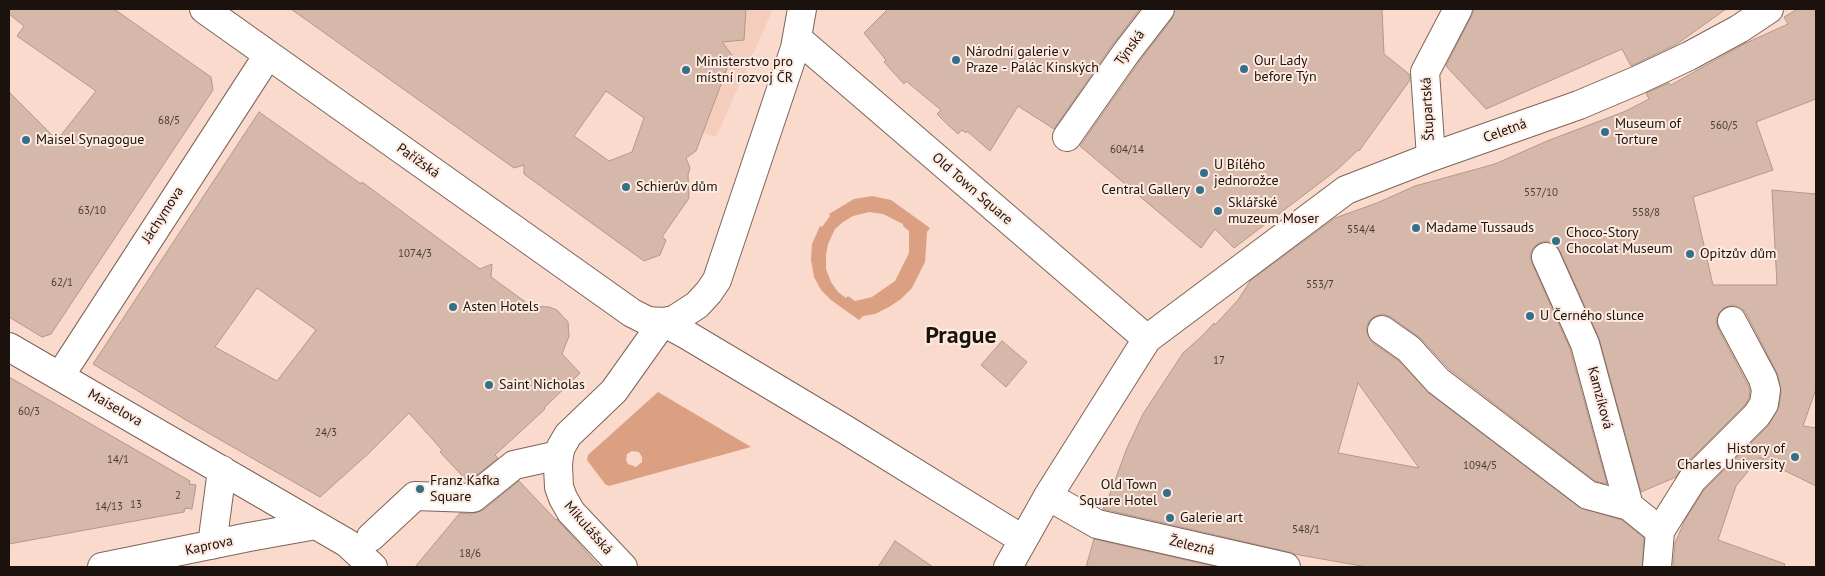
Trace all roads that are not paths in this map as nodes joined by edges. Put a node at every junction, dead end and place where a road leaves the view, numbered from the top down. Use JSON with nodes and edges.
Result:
{"nodes":[{"id":1,"x":204,"y":9,"type":"edge"},
{"id":2,"x":802,"y":9,"type":"edge"},
{"id":3,"x":1160,"y":9,"type":"edge"},
{"id":4,"x":1458,"y":9,"type":"edge"},
{"id":5,"x":1770,"y":9,"type":"edge"},
{"id":6,"x":797,"y":38,"type":"junction"},
{"id":7,"x":268,"y":55,"type":"junction"},
{"id":8,"x":1067,"y":137,"type":"dead end"},
{"id":9,"x":1431,"y":157,"type":"junction"},
{"id":10,"x":1546,"y":257,"type":"dead end"},
{"id":11,"x":1732,"y":321,"type":"dead end"},
{"id":12,"x":663,"y":322,"type":"junction"},
{"id":13,"x":1382,"y":330,"type":"dead end"},
{"id":14,"x":1147,"y":340,"type":"junction"},
{"id":15,"x":9,"y":346,"type":"edge"},
{"id":16,"x":60,"y":376,"type":"junction"},
{"id":17,"x":559,"y":455,"type":"junction"},
{"id":18,"x":222,"y":470,"type":"junction"},
{"id":19,"x":1048,"y":496,"type":"junction"},
{"id":20,"x":1629,"y":506,"type":"junction"},
{"id":21,"x":316,"y":525,"type":"junction"},
{"id":22,"x":1660,"y":531,"type":"junction"},
{"id":23,"x":371,"y":537,"type":"dead end"},
{"id":24,"x":1022,"y":539,"type":"junction"},
{"id":25,"x":212,"y":545,"type":"junction"},
{"id":26,"x":1248,"y":563,"type":"edge"},
{"id":27,"x":102,"y":567,"type":"edge"},
{"id":28,"x":373,"y":567,"type":"edge"},
{"id":29,"x":623,"y":567,"type":"edge"},
{"id":30,"x":1008,"y":567,"type":"edge"},
{"id":31,"x":1286,"y":567,"type":"edge"},
{"id":32,"x":1657,"y":567,"type":"edge"}],
"edges":[{"from":1,"to":7,"type":"street","name":"Pařížská"},
{"from":2,"to":6,"type":"street"},
{"from":3,"to":8,"type":"street","name":"Týnská"},
{"from":4,"to":9,"type":"street","name":"Štupartská"},
{"from":5,"to":9,"type":"street","name":"Celetná"},
{"from":6,"to":12,"type":"street"},
{"from":6,"to":14,"type":"street","name":"Old Town Square"},
{"from":7,"to":12,"type":"street","name":"Pařížská"},
{"from":7,"to":16,"type":"street","name":"Jáchymova"},
{"from":9,"to":14,"type":"street","name":"Celetná"},
{"from":10,"to":20,"type":"street","name":"Kamzíková"},
{"from":11,"to":22,"type":"street"},
{"from":12,"to":17,"type":"street"},
{"from":12,"to":24,"type":"street"},
{"from":13,"to":20,"type":"street"},
{"from":14,"to":19,"type":"street"},
{"from":15,"to":16,"type":"street","name":"Maiselova"},
{"from":16,"to":18,"type":"street","name":"Maiselova"},
{"from":17,"to":23,"type":"street"},
{"from":17,"to":29,"type":"street","name":"Mikulášská"},
{"from":18,"to":21,"type":"street","name":"Maiselova"},
{"from":18,"to":25,"type":"street"},
{"from":19,"to":24,"type":"street"},
{"from":19,"to":26,"type":"street","name":"Železná"},
{"from":20,"to":22,"type":"street"},
{"from":21,"to":25,"type":"street","name":"Kaprova"},
{"from":21,"to":28,"type":"street","name":"Maiselova"},
{"from":22,"to":32,"type":"street"},
{"from":24,"to":30,"type":"street"},
{"from":25,"to":27,"type":"street","name":"Kaprova"},
{"from":26,"to":31,"type":"street","name":"Železná"}]}
